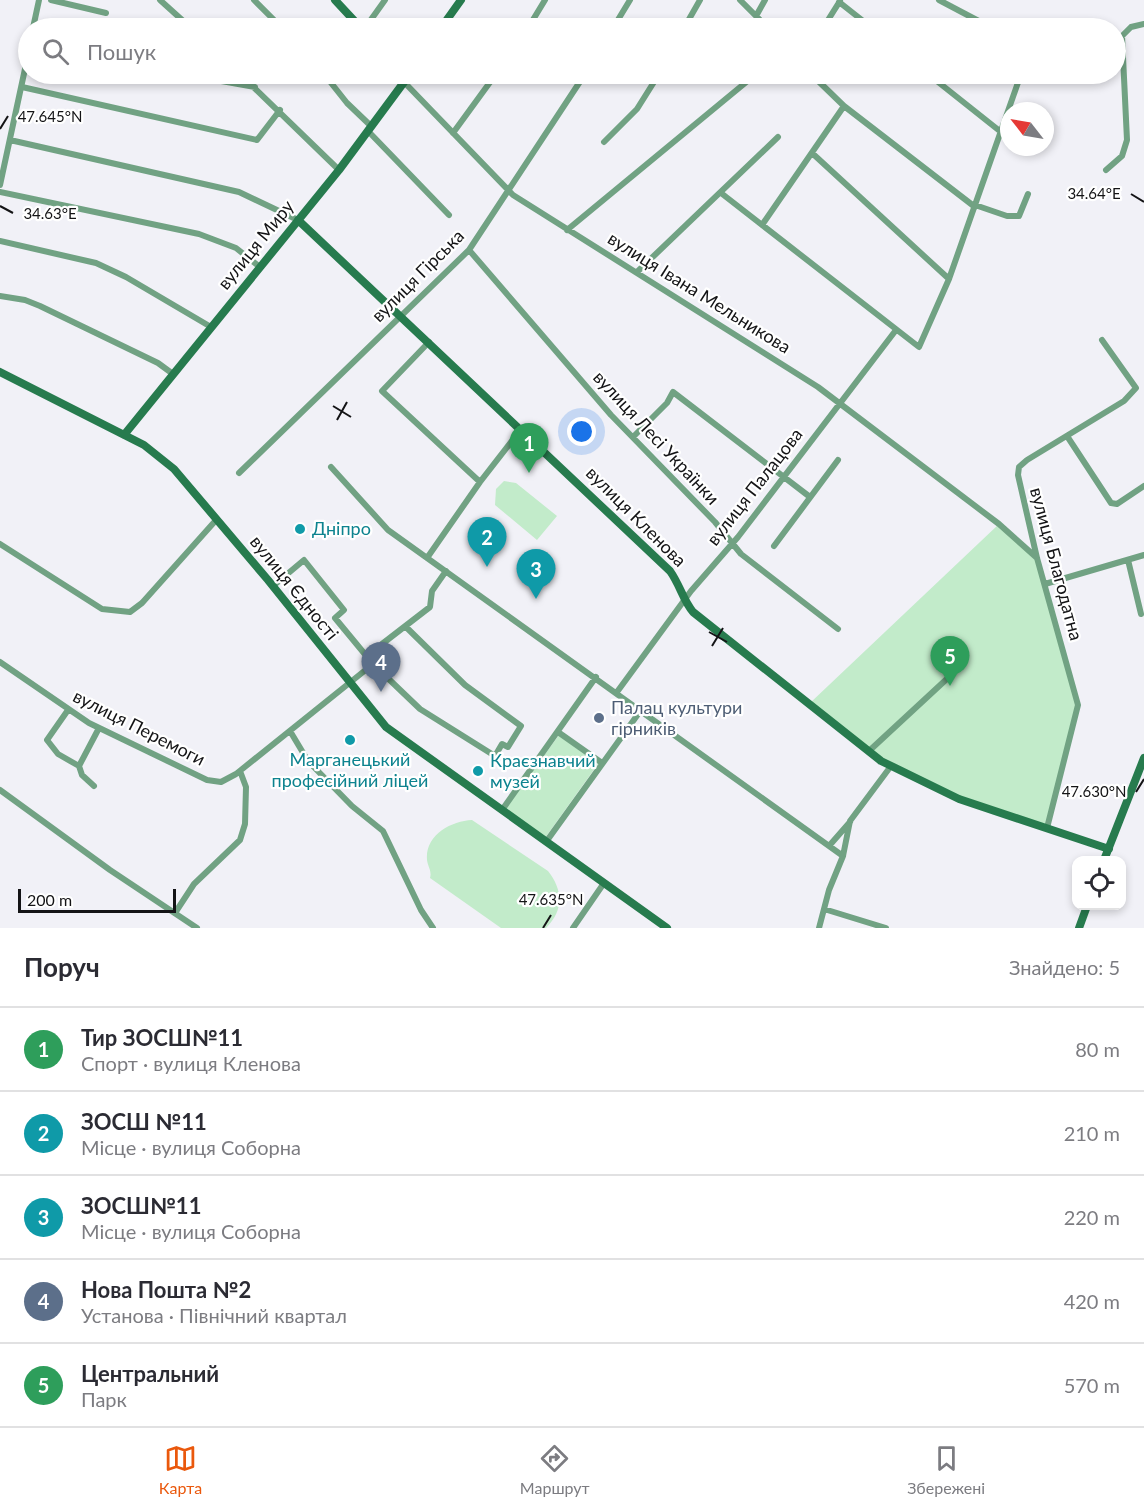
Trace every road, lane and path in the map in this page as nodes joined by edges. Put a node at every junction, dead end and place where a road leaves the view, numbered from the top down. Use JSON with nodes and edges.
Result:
{"nodes":[{"id":1,"x":39,"y":0,"type":"edge"},
{"id":2,"x":51,"y":0,"type":"edge"},
{"id":3,"x":160,"y":0,"type":"edge"},
{"id":4,"x":254,"y":0,"type":"edge"},
{"id":5,"x":335,"y":0,"type":"edge"},
{"id":6,"x":385,"y":0,"type":"edge"},
{"id":7,"x":461,"y":0,"type":"edge"},
{"id":8,"x":545,"y":0,"type":"edge"},
{"id":9,"x":630,"y":0,"type":"edge"},
{"id":10,"x":699,"y":0,"type":"edge"},
{"id":11,"x":740,"y":0,"type":"edge"},
{"id":12,"x":765,"y":0,"type":"edge"},
{"id":13,"x":939,"y":0,"type":"edge"},
{"id":14,"x":840,"y":1,"type":"edge"},
{"id":15,"x":106,"y":13,"type":"dead end"},
{"id":16,"x":756,"y":16,"type":"joint"},
{"id":17,"x":35,"y":18,"type":"edge"},
{"id":18,"x":180,"y":18,"type":"edge"},
{"id":19,"x":272,"y":18,"type":"edge"},
{"id":20,"x":353,"y":18,"type":"edge"},
{"id":21,"x":371,"y":18,"type":"edge"},
{"id":22,"x":448,"y":18,"type":"edge"},
{"id":23,"x":534,"y":18,"type":"edge"},
{"id":24,"x":619,"y":18,"type":"edge"},
{"id":25,"x":689,"y":18,"type":"edge"},
{"id":26,"x":829,"y":18,"type":"edge"},
{"id":27,"x":860,"y":18,"type":"edge"},
{"id":28,"x":973,"y":18,"type":"edge"},
{"id":29,"x":1144,"y":24,"type":"edge"},
{"id":30,"x":1126,"y":32,"type":"edge"},
{"id":31,"x":23,"y":84,"type":"edge"},
{"id":32,"x":238,"y":84,"type":"edge"},
{"id":33,"x":252,"y":84,"type":"edge"},
{"id":34,"x":332,"y":84,"type":"edge"},
{"id":35,"x":402,"y":84,"type":"edge"},
{"id":36,"x":406,"y":84,"type":"edge"},
{"id":37,"x":489,"y":84,"type":"edge"},
{"id":38,"x":579,"y":84,"type":"edge"},
{"id":39,"x":653,"y":84,"type":"edge"},
{"id":40,"x":744,"y":84,"type":"edge"},
{"id":41,"x":821,"y":84,"type":"edge"},
{"id":42,"x":941,"y":84,"type":"edge"},
{"id":43,"x":1018,"y":84,"type":"edge"},
{"id":44,"x":1124,"y":84,"type":"edge"},
{"id":45,"x":22,"y":87,"type":"junction"},
{"id":46,"x":255,"y":87,"type":"junction"},
{"id":47,"x":1011,"y":102,"type":"edge"},
{"id":48,"x":844,"y":106,"type":"junction"},
{"id":49,"x":280,"y":110,"type":"junction"},
{"id":50,"x":369,"y":128,"type":"junction"},
{"id":51,"x":1000,"y":131,"type":"edge"},
{"id":52,"x":453,"y":133,"type":"junction"},
{"id":53,"x":1000,"y":135,"type":"edge"},
{"id":54,"x":778,"y":137,"type":"dead end"},
{"id":55,"x":0,"y":142,"type":"edge"},
{"id":56,"x":9,"y":142,"type":"junction"},
{"id":57,"x":604,"y":142,"type":"dead end"},
{"id":58,"x":812,"y":153,"type":"junction"},
{"id":59,"x":339,"y":170,"type":"junction"},
{"id":60,"x":1106,"y":170,"type":"dead end"},
{"id":61,"x":0,"y":184,"type":"edge"},
{"id":62,"x":509,"y":191,"type":"junction"},
{"id":63,"x":0,"y":192,"type":"edge"},
{"id":64,"x":721,"y":193,"type":"junction"},
{"id":65,"x":1028,"y":194,"type":"dead end"},
{"id":66,"x":975,"y":206,"type":"junction"},
{"id":67,"x":449,"y":215,"type":"dead end"},
{"id":68,"x":298,"y":220,"type":"junction"},
{"id":69,"x":762,"y":225,"type":"junction"},
{"id":70,"x":567,"y":230,"type":"junction"},
{"id":71,"x":0,"y":241,"type":"edge"},
{"id":72,"x":469,"y":250,"type":"junction"},
{"id":73,"x":260,"y":267,"type":"junction"},
{"id":74,"x":637,"y":272,"type":"junction"},
{"id":75,"x":949,"y":279,"type":"junction"},
{"id":76,"x":0,"y":296,"type":"edge"},
{"id":77,"x":401,"y":315,"type":"junction"},
{"id":78,"x":211,"y":327,"type":"junction"},
{"id":79,"x":896,"y":330,"type":"junction"},
{"id":80,"x":1102,"y":340,"type":"dead end"},
{"id":81,"x":429,"y":342,"type":"junction"},
{"id":82,"x":0,"y":372,"type":"edge"},
{"id":83,"x":173,"y":374,"type":"junction"},
{"id":84,"x":1136,"y":388,"type":"junction"},
{"id":85,"x":1144,"y":393,"type":"edge"},
{"id":86,"x":839,"y":404,"type":"junction"},
{"id":87,"x":522,"y":428,"type":"junction"},
{"id":88,"x":124,"y":435,"type":"junction"},
{"id":89,"x":1067,"y":436,"type":"junction"},
{"id":90,"x":633,"y":437,"type":"junction"},
{"id":91,"x":838,"y":460,"type":"dead end"},
{"id":92,"x":331,"y":467,"type":"dead end"},
{"id":93,"x":239,"y":473,"type":"dead end"},
{"id":94,"x":783,"y":476,"type":"junction"},
{"id":95,"x":480,"y":482,"type":"junction"},
{"id":96,"x":1144,"y":486,"type":"edge"},
{"id":97,"x":810,"y":497,"type":"junction"},
{"id":98,"x":217,"y":519,"type":"junction"},
{"id":99,"x":0,"y":544,"type":"edge"},
{"id":100,"x":732,"y":545,"type":"junction"},
{"id":101,"x":774,"y":546,"type":"dead end"},
{"id":102,"x":1144,"y":555,"type":"edge"},
{"id":103,"x":427,"y":558,"type":"junction"},
{"id":104,"x":1037,"y":558,"type":"junction"},
{"id":105,"x":1128,"y":560,"type":"junction"},
{"id":106,"x":446,"y":571,"type":"junction"},
{"id":107,"x":1045,"y":584,"type":"junction"},
{"id":108,"x":273,"y":586,"type":"junction"},
{"id":109,"x":684,"y":602,"type":"junction"},
{"id":110,"x":1141,"y":614,"type":"dead end"},
{"id":111,"x":406,"y":627,"type":"junction"},
{"id":112,"x":838,"y":629,"type":"dead end"},
{"id":113,"x":0,"y":662,"type":"edge"},
{"id":114,"x":372,"y":662,"type":"junction"},
{"id":115,"x":951,"y":676,"type":"dead end"},
{"id":116,"x":596,"y":678,"type":"junction"},
{"id":117,"x":350,"y":682,"type":"junction"},
{"id":118,"x":617,"y":692,"type":"junction"},
{"id":119,"x":68,"y":710,"type":"junction"},
{"id":120,"x":641,"y":710,"type":"junction"},
{"id":121,"x":99,"y":728,"type":"junction"},
{"id":122,"x":290,"y":732,"type":"junction"},
{"id":123,"x":558,"y":732,"type":"junction"},
{"id":124,"x":869,"y":751,"type":"junction"},
{"id":125,"x":1144,"y":758,"type":"edge"},
{"id":126,"x":602,"y":763,"type":"junction"},
{"id":127,"x":79,"y":766,"type":"junction"},
{"id":128,"x":891,"y":766,"type":"junction"},
{"id":129,"x":240,"y":771,"type":"junction"},
{"id":130,"x":94,"y":786,"type":"dead end"},
{"id":131,"x":0,"y":790,"type":"edge"},
{"id":132,"x":502,"y":810,"type":"junction"},
{"id":133,"x":850,"y":821,"type":"junction"},
{"id":134,"x":1047,"y":828,"type":"junction"},
{"id":135,"x":546,"y":842,"type":"junction"},
{"id":136,"x":830,"y":846,"type":"junction"},
{"id":137,"x":1109,"y":849,"type":"junction"},
{"id":138,"x":843,"y":856,"type":"junction"},
{"id":139,"x":1106,"y":856,"type":"edge"},
{"id":140,"x":604,"y":883,"type":"junction"},
{"id":141,"x":824,"y":909,"type":"junction"},
{"id":142,"x":1085,"y":910,"type":"edge"},
{"id":143,"x":175,"y":913,"type":"junction"},
{"id":144,"x":197,"y":928,"type":"edge"},
{"id":145,"x":433,"y":928,"type":"edge"},
{"id":146,"x":573,"y":928,"type":"edge"},
{"id":147,"x":667,"y":928,"type":"edge"},
{"id":148,"x":819,"y":928,"type":"edge"},
{"id":149,"x":886,"y":928,"type":"edge"},
{"id":150,"x":1078,"y":928,"type":"edge"}],
"edges":[{"from":1,"to":17,"type":"street"},
{"from":2,"to":15,"type":"street"},
{"from":3,"to":18,"type":"street"},
{"from":4,"to":19,"type":"street"},
{"from":5,"to":20,"type":"street"},
{"from":6,"to":21,"type":"street"},
{"from":7,"to":22,"type":"street"},
{"from":8,"to":23,"type":"street"},
{"from":9,"to":24,"type":"street"},
{"from":10,"to":25,"type":"street"},
{"from":11,"to":16,"type":"street"},
{"from":12,"to":16,"type":"street"},
{"from":13,"to":28,"type":"street"},
{"from":14,"to":26,"type":"street"},
{"from":14,"to":27,"type":"street"},
{"from":29,"to":30,"type":"street"},
{"from":31,"to":45,"type":"street"},
{"from":32,"to":46,"type":"street"},
{"from":33,"to":46,"type":"street"},
{"from":34,"to":50,"type":"street"},
{"from":35,"to":50,"type":"street","name":"вулиця Миру"},
{"from":36,"to":52,"type":"street","name":"вулиця Івана Мельникова"},
{"from":37,"to":52,"type":"street"},
{"from":38,"to":62,"type":"street","name":"вулиця Гірська"},
{"from":39,"to":57,"type":"street"},
{"from":40,"to":70,"type":"street"},
{"from":41,"to":48,"type":"street"},
{"from":42,"to":51,"type":"street"},
{"from":43,"to":47,"type":"street"},
{"from":44,"to":60,"type":"street"},
{"from":45,"to":49,"type":"street"},
{"from":45,"to":56,"type":"street"},
{"from":46,"to":49,"type":"street"},
{"from":48,"to":58,"type":"street"},
{"from":48,"to":66,"type":"street"},
{"from":49,"to":59,"type":"street"},
{"from":50,"to":59,"type":"street","name":"вулиця Миру"},
{"from":50,"to":67,"type":"street"},
{"from":52,"to":62,"type":"street","name":"вулиця Івана Мельникова"},
{"from":53,"to":66,"type":"street"},
{"from":54,"to":64,"type":"street"},
{"from":55,"to":56,"type":"street"},
{"from":56,"to":61,"type":"street"},
{"from":56,"to":68,"type":"street"},
{"from":58,"to":69,"type":"street"},
{"from":58,"to":75,"type":"street"},
{"from":59,"to":68,"type":"street","name":"вулиця Миру"},
{"from":62,"to":70,"type":"street","name":"вулиця Івана Мельникова"},
{"from":62,"to":72,"type":"street","name":"вулиця Гірська"},
{"from":63,"to":73,"type":"street"},
{"from":64,"to":69,"type":"street"},
{"from":64,"to":74,"type":"street"},
{"from":65,"to":66,"type":"street"},
{"from":66,"to":75,"type":"street"},
{"from":68,"to":73,"type":"street","name":"вулиця Миру"},
{"from":68,"to":77,"type":"street","name":"вулиця Кленова"},
{"from":69,"to":79,"type":"street"},
{"from":70,"to":74,"type":"street","name":"вулиця Івана Мельникова"},
{"from":71,"to":78,"type":"street"},
{"from":72,"to":77,"type":"street","name":"вулиця Гірська"},
{"from":72,"to":90,"type":"street","name":"вулиця Лесі Українки"},
{"from":73,"to":78,"type":"street","name":"вулиця Миру"},
{"from":74,"to":86,"type":"street","name":"вулиця Івана Мельникова"},
{"from":75,"to":79,"type":"street"},
{"from":76,"to":83,"type":"street"},
{"from":77,"to":81,"type":"street","name":"вулиця Кленова"},
{"from":77,"to":93,"type":"street","name":"вулиця Гірська"},
{"from":78,"to":83,"type":"street","name":"вулиця Миру"},
{"from":79,"to":86,"type":"street","name":"вулиця Палацова"},
{"from":80,"to":84,"type":"street"},
{"from":81,"to":87,"type":"street","name":"вулиця Кленова"},
{"from":81,"to":95,"type":"street"},
{"from":82,"to":88,"type":"street","name":"вулиця Єдності"},
{"from":83,"to":88,"type":"street","name":"вулиця Миру"},
{"from":84,"to":85,"type":"street"},
{"from":84,"to":89,"type":"street","name":"вулиця Благодатна"},
{"from":86,"to":94,"type":"street","name":"вулиця Палацова"},
{"from":86,"to":104,"type":"street","name":"вулиця Івана Мельникова"},
{"from":87,"to":95,"type":"street"},
{"from":87,"to":109,"type":"street","name":"вулиця Кленова"},
{"from":88,"to":98,"type":"street","name":"вулиця Єдності"},
{"from":89,"to":96,"type":"street"},
{"from":89,"to":104,"type":"street","name":"вулиця Благодатна"},
{"from":90,"to":94,"type":"street"},
{"from":90,"to":100,"type":"street","name":"вулиця Лесі Українки"},
{"from":91,"to":97,"type":"street"},
{"from":92,"to":103,"type":"street"},
{"from":94,"to":97,"type":"street"},
{"from":94,"to":100,"type":"street","name":"вулиця Палацова"},
{"from":95,"to":103,"type":"street"},
{"from":97,"to":101,"type":"street"},
{"from":98,"to":99,"type":"street"},
{"from":98,"to":108,"type":"street","name":"вулиця Єдності"},
{"from":100,"to":109,"type":"street","name":"вулиця Палацова"},
{"from":100,"to":112,"type":"street","name":"вулиця Лесі Українки"},
{"from":102,"to":105,"type":"street"},
{"from":103,"to":106,"type":"street"},
{"from":104,"to":107,"type":"street","name":"вулиця Благодатна"},
{"from":105,"to":107,"type":"street"},
{"from":105,"to":110,"type":"street"},
{"from":106,"to":111,"type":"street","name":"вулиця Перемоги"},
{"from":106,"to":116,"type":"street"},
{"from":107,"to":134,"type":"street","name":"вулиця Благодатна"},
{"from":108,"to":114,"type":"street"},
{"from":108,"to":117,"type":"street","name":"вулиця Єдності"},
{"from":109,"to":118,"type":"street","name":"вулиця Палацова"},
{"from":109,"to":124,"type":"street","name":"вулиця Кленова"},
{"from":111,"to":114,"type":"street","name":"вулиця Перемоги"},
{"from":111,"to":114,"type":"street"},
{"from":113,"to":119,"type":"street","name":"вулиця Перемоги"},
{"from":114,"to":117,"type":"street","name":"вулиця Перемоги"},
{"from":115,"to":124,"type":"street"},
{"from":116,"to":118,"type":"street"},
{"from":116,"to":123,"type":"street"},
{"from":117,"to":122,"type":"street","name":"вулиця Перемоги"},
{"from":117,"to":132,"type":"street","name":"вулиця Єдності"},
{"from":118,"to":120,"type":"street"},
{"from":119,"to":121,"type":"street","name":"вулиця Перемоги"},
{"from":119,"to":127,"type":"street"},
{"from":120,"to":126,"type":"street"},
{"from":120,"to":136,"type":"street"},
{"from":121,"to":127,"type":"street"},
{"from":121,"to":129,"type":"street","name":"вулиця Перемоги"},
{"from":122,"to":129,"type":"street","name":"вулиця Перемоги"},
{"from":122,"to":145,"type":"street"},
{"from":123,"to":126,"type":"street"},
{"from":123,"to":132,"type":"street"},
{"from":124,"to":128,"type":"street","name":"вулиця Кленова"},
{"from":125,"to":137,"type":"street"},
{"from":126,"to":135,"type":"street"},
{"from":127,"to":130,"type":"street"},
{"from":128,"to":133,"type":"street"},
{"from":128,"to":134,"type":"street","name":"вулиця Кленова"},
{"from":129,"to":143,"type":"street"},
{"from":131,"to":143,"type":"street"},
{"from":132,"to":135,"type":"street","name":"вулиця Єдності"},
{"from":133,"to":136,"type":"street"},
{"from":133,"to":138,"type":"street"},
{"from":134,"to":137,"type":"street","name":"вулиця Кленова"},
{"from":135,"to":140,"type":"street","name":"вулиця Єдності"},
{"from":136,"to":138,"type":"street"},
{"from":137,"to":139,"type":"street"},
{"from":138,"to":141,"type":"street"},
{"from":140,"to":146,"type":"street"},
{"from":140,"to":147,"type":"street","name":"вулиця Єдності"},
{"from":141,"to":148,"type":"street"},
{"from":141,"to":149,"type":"street"},
{"from":142,"to":150,"type":"street"},
{"from":143,"to":144,"type":"street"}]}
